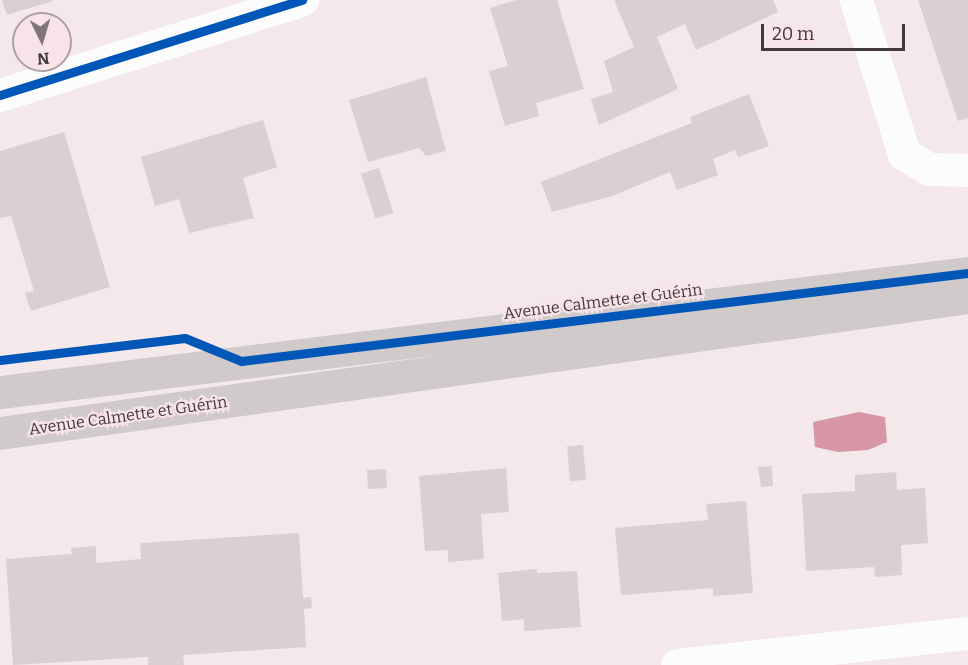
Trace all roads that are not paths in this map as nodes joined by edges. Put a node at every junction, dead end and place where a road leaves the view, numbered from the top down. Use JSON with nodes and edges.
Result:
{"nodes":[{"id":1,"x":302,"y":0,"type":"edge"},
{"id":2,"x":856,"y":0,"type":"edge"},
{"id":3,"x":0,"y":95,"type":"edge"},
{"id":4,"x":968,"y":170,"type":"edge"},
{"id":5,"x":968,"y":273,"type":"edge"},
{"id":6,"x":968,"y":297,"type":"edge"},
{"id":7,"x":0,"y":392,"type":"edge"},
{"id":8,"x":0,"y":433,"type":"edge"},
{"id":9,"x":968,"y":633,"type":"edge"},
{"id":10,"x":678,"y":665,"type":"edge"}],
"edges":[{"from":1,"to":3,"type":"street"},
{"from":2,"to":4,"type":"street"},
{"from":5,"to":7,"type":"main road","name":"Avenue Calmette et Guérin"},
{"from":6,"to":8,"type":"main road","name":"Avenue Calmette et Guérin"},
{"from":9,"to":10,"type":"street"}]}
